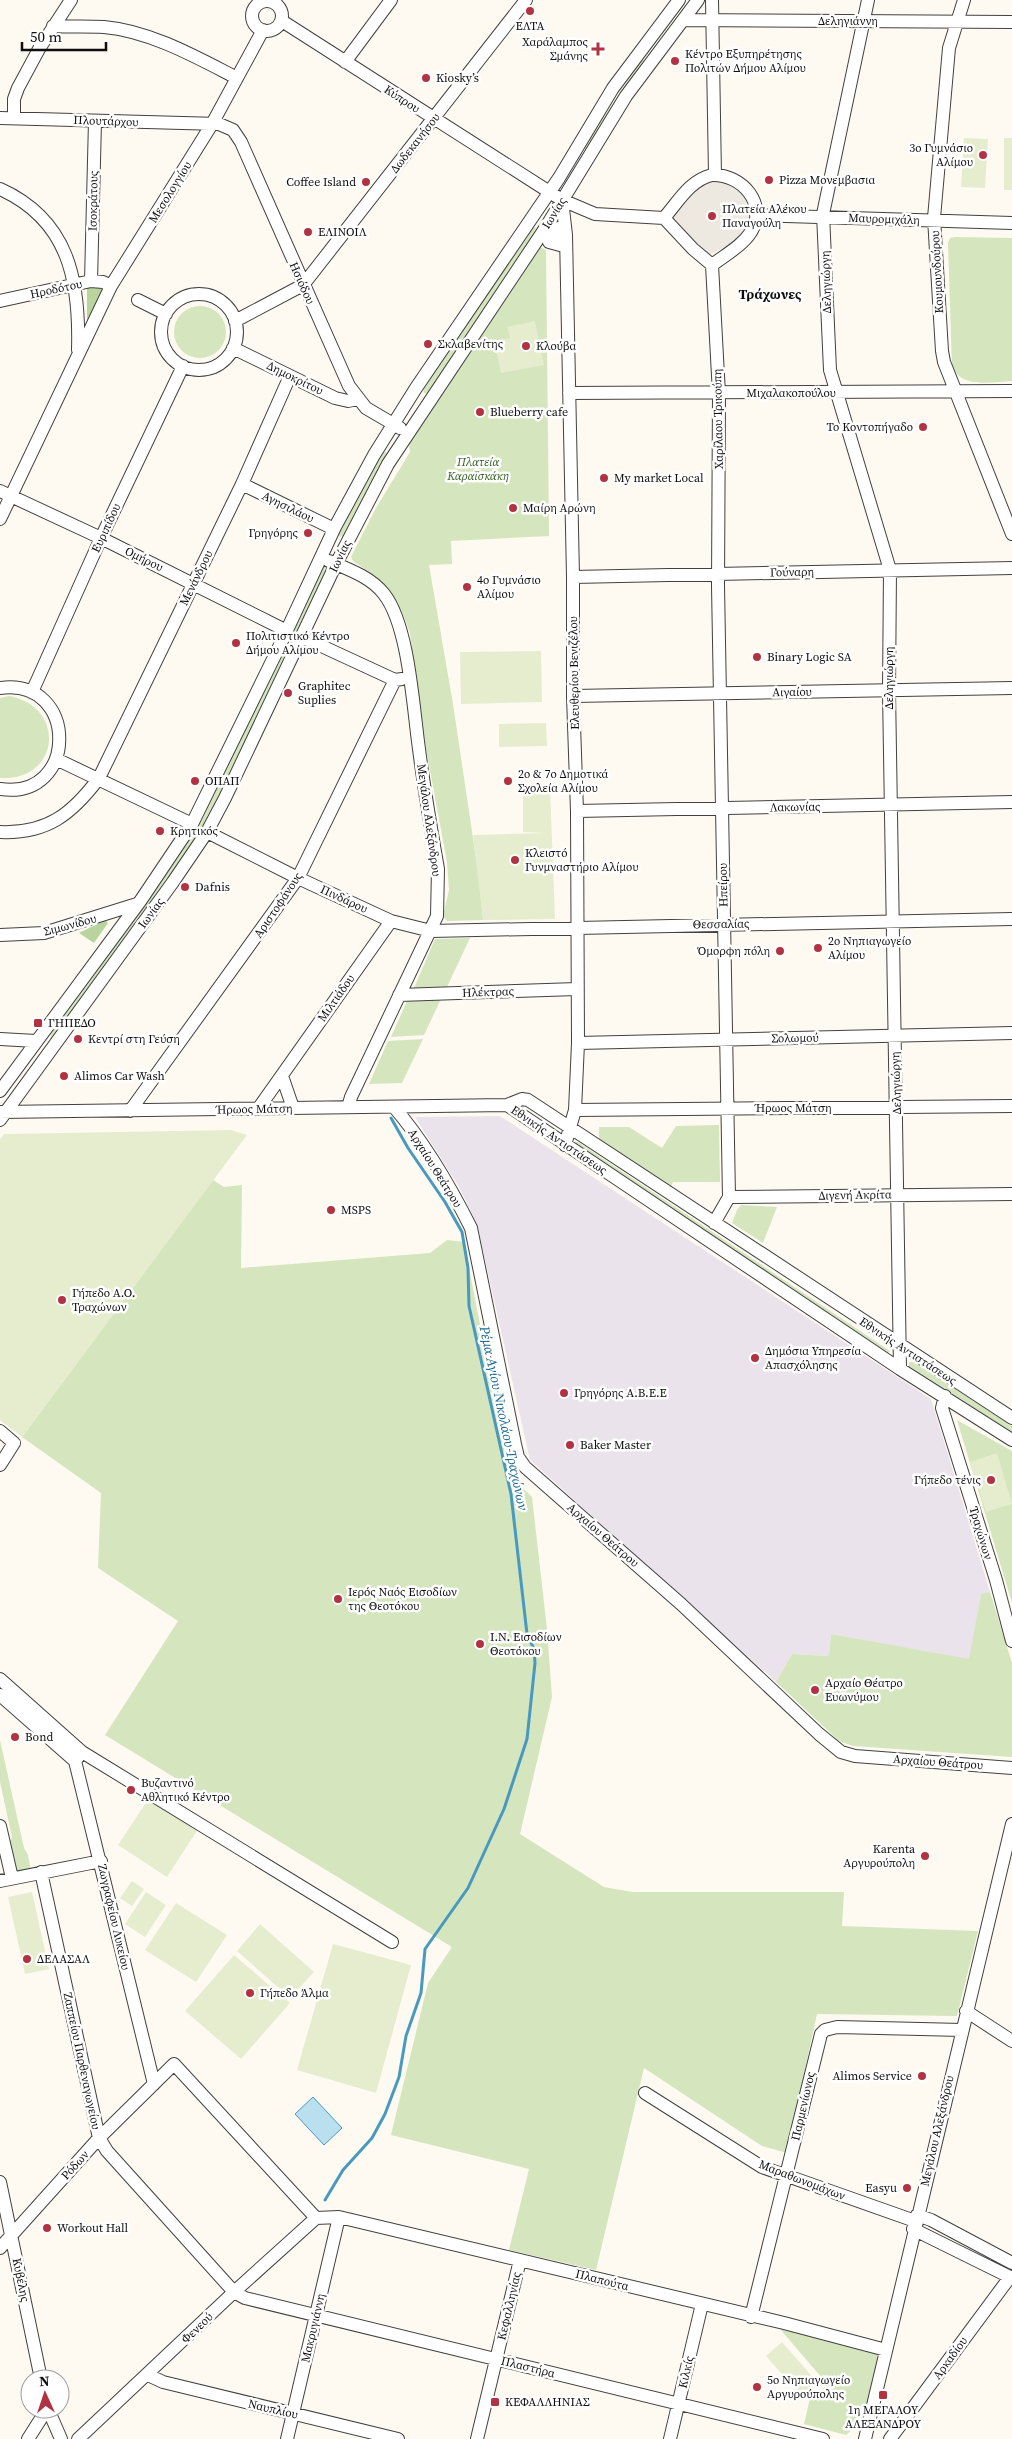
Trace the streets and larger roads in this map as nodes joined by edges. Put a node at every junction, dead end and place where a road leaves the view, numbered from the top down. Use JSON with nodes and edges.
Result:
{"nodes":[{"id":1,"x":71,"y":0,"type":"edge"},
{"id":2,"x":391,"y":0,"type":"edge"},
{"id":3,"x":526,"y":0,"type":"edge"},
{"id":4,"x":679,"y":0,"type":"edge"},
{"id":5,"x":698,"y":0,"type":"edge"},
{"id":6,"x":712,"y":0,"type":"edge"},
{"id":7,"x":868,"y":0,"type":"edge"},
{"id":8,"x":964,"y":0,"type":"edge"},
{"id":9,"x":275,"y":1,"type":"edge"},
{"id":10,"x":250,"y":4,"type":"edge"},
{"id":11,"x":684,"y":20,"type":"junction"},
{"id":12,"x":713,"y":20,"type":"junction"},
{"id":13,"x":282,"y":21,"type":"junction"},
{"id":14,"x":864,"y":21,"type":"junction"},
{"id":15,"x":956,"y":22,"type":"junction"},
{"id":16,"x":1012,"y":22,"type":"edge"},
{"id":17,"x":54,"y":26,"type":"junction"},
{"id":18,"x":263,"y":30,"type":"junction"},
{"id":19,"x":345,"y":62,"type":"junction"},
{"id":20,"x":237,"y":78,"type":"junction"},
{"id":21,"x":0,"y":118,"type":"edge"},
{"id":22,"x":14,"y":118,"type":"junction"},
{"id":23,"x":434,"y":120,"type":"junction"},
{"id":24,"x":95,"y":121,"type":"junction"},
{"id":25,"x":212,"y":124,"type":"junction"},
{"id":26,"x":715,"y":175,"type":"junction"},
{"id":27,"x":0,"y":189,"type":"edge"},
{"id":28,"x":549,"y":192,"type":"junction"},
{"id":29,"x":562,"y":200,"type":"junction"},
{"id":30,"x":756,"y":215,"type":"junction"},
{"id":31,"x":664,"y":218,"type":"junction"},
{"id":32,"x":824,"y":218,"type":"junction"},
{"id":33,"x":934,"y":221,"type":"junction"},
{"id":34,"x":1012,"y":224,"type":"edge"},
{"id":35,"x":712,"y":265,"type":"junction"},
{"id":36,"x":91,"y":281,"type":"junction"},
{"id":37,"x":303,"y":284,"type":"junction"},
{"id":38,"x":75,"y":285,"type":"junction"},
{"id":39,"x":111,"y":286,"type":"junction"},
{"id":40,"x":138,"y":300,"type":"dead end"},
{"id":41,"x":0,"y":301,"type":"edge"},
{"id":42,"x":166,"y":314,"type":"junction"},
{"id":43,"x":235,"y":321,"type":"junction"},
{"id":44,"x":233,"y":348,"type":"junction"},
{"id":45,"x":78,"y":354,"type":"junction"},
{"id":46,"x":183,"y":366,"type":"junction"},
{"id":47,"x":290,"y":376,"type":"junction"},
{"id":48,"x":955,"y":391,"type":"junction"},
{"id":49,"x":1012,"y":391,"type":"edge"},
{"id":50,"x":569,"y":393,"type":"junction"},
{"id":51,"x":836,"y":393,"type":"junction"},
{"id":52,"x":719,"y":394,"type":"junction"},
{"id":53,"x":358,"y":399,"type":"junction"},
{"id":54,"x":393,"y":424,"type":"junction"},
{"id":55,"x":408,"y":433,"type":"junction"},
{"id":56,"x":242,"y":484,"type":"junction"},
{"id":57,"x":6,"y":493,"type":"edge"},
{"id":58,"x":0,"y":519,"type":"edge"},
{"id":59,"x":334,"y":529,"type":"junction"},
{"id":60,"x":1012,"y":534,"type":"edge"},
{"id":61,"x":101,"y":538,"type":"junction"},
{"id":62,"x":318,"y":563,"type":"junction"},
{"id":63,"x":336,"y":564,"type":"junction"},
{"id":64,"x":1012,"y":568,"type":"edge"},
{"id":65,"x":890,"y":570,"type":"junction"},
{"id":66,"x":718,"y":574,"type":"junction"},
{"id":67,"x":573,"y":577,"type":"junction"},
{"id":68,"x":193,"y":584,"type":"junction"},
{"id":69,"x":287,"y":631,"type":"junction"},
{"id":70,"x":302,"y":636,"type":"junction"},
{"id":71,"x":409,"y":678,"type":"junction"},
{"id":72,"x":394,"y":680,"type":"junction"},
{"id":73,"x":0,"y":688,"type":"edge"},
{"id":74,"x":1012,"y":688,"type":"edge"},
{"id":75,"x":889,"y":691,"type":"junction"},
{"id":76,"x":32,"y":692,"type":"junction"},
{"id":77,"x":720,"y":694,"type":"junction"},
{"id":78,"x":573,"y":696,"type":"junction"},
{"id":79,"x":56,"y":759,"type":"junction"},
{"id":80,"x":99,"y":778,"type":"junction"},
{"id":81,"x":0,"y":790,"type":"edge"},
{"id":82,"x":1012,"y":802,"type":"edge"},
{"id":83,"x":891,"y":805,"type":"junction"},
{"id":84,"x":723,"y":808,"type":"junction"},
{"id":85,"x":577,"y":810,"type":"junction"},
{"id":86,"x":192,"y":824,"type":"junction"},
{"id":87,"x":0,"y":832,"type":"edge"},
{"id":88,"x":207,"y":832,"type":"junction"},
{"id":89,"x":298,"y":878,"type":"junction"},
{"id":90,"x":137,"y":904,"type":"junction"},
{"id":91,"x":1012,"y":919,"type":"edge"},
{"id":92,"x":391,"y":921,"type":"junction"},
{"id":93,"x":893,"y":921,"type":"junction"},
{"id":94,"x":724,"y":924,"type":"junction"},
{"id":95,"x":576,"y":928,"type":"junction"},
{"id":96,"x":430,"y":931,"type":"junction"},
{"id":97,"x":0,"y":935,"type":"edge"},
{"id":98,"x":577,"y":989,"type":"junction"},
{"id":99,"x":399,"y":995,"type":"junction"},
{"id":100,"x":1012,"y":1033,"type":"edge"},
{"id":101,"x":895,"y":1036,"type":"junction"},
{"id":102,"x":0,"y":1039,"type":"edge"},
{"id":103,"x":725,"y":1040,"type":"junction"},
{"id":104,"x":36,"y":1041,"type":"junction"},
{"id":105,"x":578,"y":1043,"type":"junction"},
{"id":106,"x":282,"y":1076,"type":"junction"},
{"id":107,"x":0,"y":1091,"type":"edge"},
{"id":108,"x":508,"y":1105,"type":"junction"},
{"id":109,"x":1012,"y":1106,"type":"edge"},
{"id":110,"x":348,"y":1107,"type":"junction"},
{"id":111,"x":394,"y":1107,"type":"junction"},
{"id":112,"x":293,"y":1108,"type":"junction"},
{"id":113,"x":898,"y":1108,"type":"junction"},
{"id":114,"x":258,"y":1109,"type":"junction"},
{"id":115,"x":727,"y":1109,"type":"junction"},
{"id":116,"x":575,"y":1110,"type":"junction"},
{"id":117,"x":130,"y":1111,"type":"junction"},
{"id":118,"x":2,"y":1115,"type":"edge"},
{"id":119,"x":569,"y":1128,"type":"junction"},
{"id":120,"x":565,"y":1145,"type":"junction"},
{"id":121,"x":898,"y":1194,"type":"junction"},
{"id":122,"x":1012,"y":1194,"type":"edge"},
{"id":123,"x":729,"y":1197,"type":"junction"},
{"id":124,"x":714,"y":1223,"type":"junction"},
{"id":125,"x":900,"y":1347,"type":"junction"},
{"id":126,"x":900,"y":1369,"type":"junction"},
{"id":127,"x":945,"y":1396,"type":"junction"},
{"id":128,"x":1012,"y":1418,"type":"edge"},
{"id":129,"x":0,"y":1431,"type":"edge"},
{"id":130,"x":1012,"y":1440,"type":"edge"},
{"id":131,"x":0,"y":1465,"type":"edge"},
{"id":132,"x":1012,"y":1641,"type":"edge"},
{"id":133,"x":0,"y":1679,"type":"edge"},
{"id":134,"x":0,"y":1695,"type":"edge"},
{"id":135,"x":78,"y":1756,"type":"junction"},
{"id":136,"x":1012,"y":1768,"type":"edge"},
{"id":137,"x":1012,"y":1824,"type":"edge"},
{"id":138,"x":0,"y":1826,"type":"edge"},
{"id":139,"x":101,"y":1861,"type":"junction"},
{"id":140,"x":41,"y":1872,"type":"junction"},
{"id":141,"x":6,"y":1880,"type":"edge"},
{"id":142,"x":392,"y":1942,"type":"dead end"},
{"id":143,"x":966,"y":2011,"type":"junction"},
{"id":144,"x":962,"y":2030,"type":"junction"},
{"id":145,"x":1012,"y":2041,"type":"edge"},
{"id":146,"x":154,"y":2084,"type":"junction"},
{"id":147,"x":645,"y":2093,"type":"dead end"},
{"id":148,"x":99,"y":2138,"type":"junction"},
{"id":149,"x":786,"y":2176,"type":"junction"},
{"id":150,"x":0,"y":2182,"type":"edge"},
{"id":151,"x":339,"y":2217,"type":"junction"},
{"id":152,"x":316,"y":2218,"type":"junction"},
{"id":153,"x":915,"y":2222,"type":"junction"},
{"id":154,"x":12,"y":2237,"type":"junction"},
{"id":155,"x":0,"y":2248,"type":"edge"},
{"id":156,"x":520,"y":2260,"type":"junction"},
{"id":157,"x":1012,"y":2263,"type":"edge"},
{"id":158,"x":1011,"y":2277,"type":"edge"},
{"id":159,"x":234,"y":2292,"type":"junction"},
{"id":160,"x":702,"y":2304,"type":"junction"},
{"id":161,"x":316,"y":2315,"type":"junction"},
{"id":162,"x":751,"y":2317,"type":"junction"},
{"id":163,"x":886,"y":2350,"type":"junction"},
{"id":164,"x":496,"y":2359,"type":"junction"},
{"id":165,"x":39,"y":2369,"type":"edge"},
{"id":166,"x":148,"y":2375,"type":"junction"},
{"id":167,"x":679,"y":2404,"type":"junction"},
{"id":168,"x":293,"y":2414,"type":"junction"},
{"id":169,"x":41,"y":2419,"type":"edge"},
{"id":170,"x":52,"y":2419,"type":"edge"},
{"id":171,"x":28,"y":2439,"type":"edge"},
{"id":172,"x":61,"y":2439,"type":"edge"},
{"id":173,"x":78,"y":2439,"type":"edge"},
{"id":174,"x":287,"y":2439,"type":"edge"},
{"id":175,"x":398,"y":2439,"type":"edge"},
{"id":176,"x":477,"y":2439,"type":"edge"},
{"id":177,"x":670,"y":2439,"type":"edge"},
{"id":178,"x":823,"y":2439,"type":"edge"},
{"id":179,"x":865,"y":2439,"type":"edge"},
{"id":180,"x":890,"y":2439,"type":"edge"}],
"edges":[{"from":1,"to":17,"type":"street"},
{"from":2,"to":19,"type":"street"},
{"from":3,"to":23,"type":"street","name":"Δωδεκανήσου"},
{"from":4,"to":28,"type":"street","name":"Ιωνίας"},
{"from":5,"to":11,"type":"street","name":"Ιωνίας"},
{"from":6,"to":12,"type":"street"},
{"from":7,"to":14,"type":"street","name":"Δεληγιώργη"},
{"from":8,"to":15,"type":"street","name":"Κουμουνδούρου"},
{"from":9,"to":10,"type":"street"},
{"from":9,"to":13,"type":"street"},
{"from":10,"to":18,"type":"street"},
{"from":11,"to":12,"type":"street","name":"Δεληγιάννη"},
{"from":11,"to":29,"type":"street","name":"Ιωνίας"},
{"from":12,"to":14,"type":"street","name":"Δεληγιάννη"},
{"from":12,"to":26,"type":"street"},
{"from":13,"to":18,"type":"street"},
{"from":13,"to":19,"type":"street","name":"Κύπρου"},
{"from":14,"to":15,"type":"street","name":"Δεληγιάννη"},
{"from":14,"to":32,"type":"street","name":"Δεληγιώργη"},
{"from":15,"to":16,"type":"street","name":"Δεληγιάννη"},
{"from":15,"to":33,"type":"street","name":"Κουμουνδούρου"},
{"from":17,"to":20,"type":"street"},
{"from":17,"to":22,"type":"street"},
{"from":18,"to":20,"type":"street","name":"Μεσολογγίου"},
{"from":19,"to":23,"type":"street","name":"Κύπρου"},
{"from":20,"to":25,"type":"street","name":"Μεσολογγίου"},
{"from":21,"to":22,"type":"street","name":"Πλουτάρχου"},
{"from":22,"to":24,"type":"street","name":"Πλουτάρχου"},
{"from":23,"to":28,"type":"street","name":"Κύπρου"},
{"from":23,"to":37,"type":"street","name":"Δωδεκανήσου"},
{"from":24,"to":25,"type":"street","name":"Πλουτάρχου"},
{"from":24,"to":36,"type":"street","name":"Ισοκράτους"},
{"from":25,"to":37,"type":"street","name":"Ησιόδου"},
{"from":25,"to":39,"type":"street","name":"Μεσολογγίου"},
{"from":26,"to":30,"type":"street"},
{"from":26,"to":31,"type":"street"},
{"from":27,"to":38,"type":"street","name":"Μεσολογγίου"},
{"from":28,"to":29,"type":"street","name":"Κύπρου"},
{"from":28,"to":54,"type":"street","name":"Ιωνίας"},
{"from":29,"to":31,"type":"street"},
{"from":29,"to":50,"type":"street","name":"Ελευθερίου Βενιζέλου"},
{"from":29,"to":55,"type":"street","name":"Ιωνίας"},
{"from":30,"to":32,"type":"street","name":"Μαυρομιχάλη"},
{"from":30,"to":35,"type":"street"},
{"from":31,"to":35,"type":"street"},
{"from":32,"to":33,"type":"street","name":"Μαυρομιχάλη"},
{"from":32,"to":51,"type":"street","name":"Δεληγιώργη"},
{"from":33,"to":34,"type":"street","name":"Μαυρομιχάλη"},
{"from":33,"to":48,"type":"street","name":"Κουμουνδούρου"},
{"from":35,"to":52,"type":"street","name":"Χαρίλαου Τρικούπη"},
{"from":36,"to":38,"type":"street","name":"Ηροδότου"},
{"from":36,"to":39,"type":"street","name":"Ηροδότου"},
{"from":37,"to":43,"type":"street"},
{"from":37,"to":53,"type":"street","name":"Ησιόδου"},
{"from":38,"to":41,"type":"street","name":"Ηροδότου"},
{"from":38,"to":45,"type":"street","name":"Μεσολογγίου"},
{"from":39,"to":45,"type":"street","name":"Μεσολογγίου"},
{"from":40,"to":42,"type":"street"},
{"from":42,"to":43,"type":"street"},
{"from":42,"to":46,"type":"street"},
{"from":43,"to":44,"type":"street"},
{"from":44,"to":46,"type":"street"},
{"from":44,"to":47,"type":"street","name":"Δημοκρίτου"},
{"from":45,"to":57,"type":"street","name":"Μεσολογγίου"},
{"from":46,"to":61,"type":"street","name":"Ευριπίδου"},
{"from":47,"to":53,"type":"street","name":"Δημοκρίτου"},
{"from":47,"to":56,"type":"street","name":"Μενάνδρου"},
{"from":48,"to":49,"type":"street","name":"Μιχαλακοπούλου"},
{"from":48,"to":51,"type":"street","name":"Μιχαλακοπούλου"},
{"from":48,"to":60,"type":"street","name":"Κουμουνδούρου"},
{"from":50,"to":52,"type":"street","name":"Μιχαλακοπούλου"},
{"from":50,"to":67,"type":"street","name":"Ελευθερίου Βενιζέλου"},
{"from":51,"to":52,"type":"street","name":"Μιχαλακοπούλου"},
{"from":51,"to":65,"type":"street","name":"Δεληγιώργη"},
{"from":52,"to":66,"type":"street","name":"Χαρίλαου Τρικούπη"},
{"from":53,"to":54,"type":"street","name":"Ησιόδου"},
{"from":54,"to":55,"type":"street","name":"Ησιόδου"},
{"from":54,"to":59,"type":"street","name":"Ιωνίας"},
{"from":55,"to":63,"type":"street","name":"Ιωνίας"},
{"from":56,"to":59,"type":"street","name":"Αγησιλάου"},
{"from":56,"to":68,"type":"street","name":"Μενάνδρου"},
{"from":57,"to":58,"type":"street","name":"Μεσολογγίου"},
{"from":57,"to":61,"type":"street","name":"Ομήρου"},
{"from":59,"to":62,"type":"street","name":"Ιωνίας"},
{"from":61,"to":68,"type":"street","name":"Ομήρου"},
{"from":61,"to":76,"type":"street","name":"Ευριπίδου"},
{"from":62,"to":63,"type":"street","name":"Μεγάλου Αλεξάνδρου"},
{"from":62,"to":69,"type":"street","name":"Ιωνίας"},
{"from":63,"to":70,"type":"street","name":"Ιωνίας"},
{"from":63,"to":71,"type":"street","name":"Μεγάλου Αλεξάνδρου"},
{"from":64,"to":65,"type":"street","name":"Γούναρη"},
{"from":65,"to":66,"type":"street","name":"Γούναρη"},
{"from":65,"to":75,"type":"street","name":"Δεληγιώργη"},
{"from":66,"to":67,"type":"street","name":"Γούναρη"},
{"from":66,"to":77,"type":"street","name":"Ηπείρου"},
{"from":67,"to":78,"type":"street","name":"Ελευθερίου Βενιζέλου"},
{"from":68,"to":69,"type":"street","name":"Ομήρου"},
{"from":68,"to":80,"type":"street","name":"Μενάνδρου"},
{"from":69,"to":86,"type":"street","name":"Ιωνίας"},
{"from":70,"to":72,"type":"street"},
{"from":70,"to":88,"type":"street","name":"Ιωνίας"},
{"from":71,"to":72,"type":"street"},
{"from":71,"to":96,"type":"street","name":"Μεγάλου Αλεξάνδρου"},
{"from":72,"to":89,"type":"street","name":"Αριστοφάνους"},
{"from":73,"to":76,"type":"street"},
{"from":74,"to":75,"type":"street","name":"Αιγαίου"},
{"from":75,"to":77,"type":"street","name":"Αιγαίου"},
{"from":75,"to":83,"type":"street","name":"Δεληγιώργη"},
{"from":76,"to":79,"type":"street"},
{"from":77,"to":78,"type":"street","name":"Αιγαίου"},
{"from":77,"to":84,"type":"street","name":"Ηπείρου"},
{"from":78,"to":85,"type":"street","name":"Ελευθερίου Βενιζέλου"},
{"from":79,"to":80,"type":"street"},
{"from":79,"to":81,"type":"street"},
{"from":80,"to":86,"type":"street"},
{"from":80,"to":87,"type":"street","name":"Μενάνδρου"},
{"from":82,"to":83,"type":"street","name":"Λακωνίας"},
{"from":83,"to":84,"type":"street","name":"Λακωνίας"},
{"from":83,"to":93,"type":"street","name":"Δεληγιώργη"},
{"from":84,"to":85,"type":"street","name":"Λακωνίας"},
{"from":84,"to":94,"type":"street","name":"Ηπείρου"},
{"from":85,"to":95,"type":"street","name":"Ελευθερίου Βενιζέλου"},
{"from":86,"to":90,"type":"street","name":"Ιωνίας"},
{"from":88,"to":89,"type":"street","name":"Πινδάρου"},
{"from":88,"to":118,"type":"street","name":"Ιωνίας"},
{"from":89,"to":92,"type":"street","name":"Πινδάρου"},
{"from":89,"to":117,"type":"street","name":"Αριστοφάνους"},
{"from":90,"to":97,"type":"street","name":"Σιμωνίδου"},
{"from":90,"to":104,"type":"street","name":"Ιωνίας"},
{"from":91,"to":93,"type":"street","name":"Θεσσαλίας"},
{"from":92,"to":96,"type":"street","name":"Πινδάρου"},
{"from":92,"to":106,"type":"street","name":"Μιλτιάδου"},
{"from":93,"to":94,"type":"street","name":"Θεσσαλίας"},
{"from":93,"to":101,"type":"street","name":"Δεληγιώργη"},
{"from":94,"to":95,"type":"street","name":"Θεσσαλίας"},
{"from":94,"to":103,"type":"street","name":"Ηπείρου"},
{"from":95,"to":96,"type":"street","name":"Θεσσαλίας"},
{"from":95,"to":98,"type":"street","name":"Ελευθερίου Βενιζέλου"},
{"from":96,"to":99,"type":"street","name":"Μεγάλου Αλεξάνδρου"},
{"from":98,"to":99,"type":"street","name":"Ηλέκτρας"},
{"from":98,"to":105,"type":"street","name":"Ελευθερίου Βενιζέλου"},
{"from":99,"to":110,"type":"street","name":"Μεγάλου Αλεξάνδρου"},
{"from":100,"to":101,"type":"street","name":"Σολωμού"},
{"from":101,"to":103,"type":"street","name":"Σολωμού"},
{"from":101,"to":113,"type":"street","name":"Δεληγιώργη"},
{"from":102,"to":104,"type":"street"},
{"from":103,"to":105,"type":"street","name":"Σολωμού"},
{"from":103,"to":115,"type":"street","name":"Ηπείρου"},
{"from":104,"to":107,"type":"street","name":"Ιωνίας"},
{"from":105,"to":116,"type":"street","name":"Ελευθερίου Βενιζέλου"},
{"from":106,"to":112,"type":"street"},
{"from":106,"to":114,"type":"street","name":"Μιλτιάδου"},
{"from":108,"to":111,"type":"street","name":"Ήρωος Μάτση"},
{"from":108,"to":119,"type":"street","name":"Εθνικής Αντιστάσεως"},
{"from":108,"to":120,"type":"street","name":"Εθνικής Αντιστάσεως"},
{"from":109,"to":113,"type":"street","name":"Ήρωος Μάτση"},
{"from":110,"to":111,"type":"street","name":"Ήρωος Μάτση"},
{"from":110,"to":112,"type":"street","name":"Ήρωος Μάτση"},
{"from":111,"to":136,"type":"street","name":"Αρχαίου Θεάτρου"},
{"from":112,"to":114,"type":"street","name":"Ήρωος Μάτση"},
{"from":113,"to":115,"type":"street","name":"Ήρωος Μάτση"},
{"from":113,"to":121,"type":"street","name":"Δεληγιώργη"},
{"from":114,"to":117,"type":"street","name":"Ήρωος Μάτση"},
{"from":115,"to":116,"type":"street","name":"Ήρωος Μάτση"},
{"from":115,"to":123,"type":"street","name":"Ηπείρου"},
{"from":116,"to":119,"type":"street","name":"Ελευθερίου Βενιζέλου"},
{"from":117,"to":118,"type":"street","name":"Ήρωος Μάτση"},
{"from":119,"to":120,"type":"street","name":"Ελευθερίου Βενιζέλου"},
{"from":119,"to":124,"type":"street","name":"Εθνικής Αντιστάσεως"},
{"from":120,"to":126,"type":"street","name":"Εθνικής Αντιστάσεως"},
{"from":121,"to":122,"type":"street","name":"Διγενή Ακρίτα"},
{"from":121,"to":123,"type":"street","name":"Διγενή Ακρίτα"},
{"from":121,"to":125,"type":"street","name":"Δεληγιώργη"},
{"from":123,"to":124,"type":"street"},
{"from":124,"to":125,"type":"street","name":"Εθνικής Αντιστάσεως"},
{"from":125,"to":126,"type":"street","name":"Δεληγιώργη"},
{"from":125,"to":128,"type":"street","name":"Εθνικής Αντιστάσεως"},
{"from":126,"to":127,"type":"street","name":"Εθνικής Αντιστάσεως"},
{"from":127,"to":130,"type":"street","name":"Εθνικής Αντιστάσεως"},
{"from":127,"to":132,"type":"street","name":"Τραχώνων"},
{"from":129,"to":131,"type":"street"},
{"from":133,"to":135,"type":"street"},
{"from":134,"to":135,"type":"street"},
{"from":135,"to":139,"type":"street","name":"Ζωγραφείου Λυκείου"},
{"from":135,"to":142,"type":"street"},
{"from":137,"to":143,"type":"street","name":"Μεγάλου Αλεξάνδρου"},
{"from":138,"to":141,"type":"street"},
{"from":139,"to":140,"type":"street"},
{"from":139,"to":146,"type":"street","name":"Ζωγραφείου Λυκείου"},
{"from":140,"to":141,"type":"street"},
{"from":140,"to":148,"type":"street","name":"Ζαππείου Παρθεναγωγείου"},
{"from":143,"to":144,"type":"street","name":"Μεγάλου Αλεξάνδρου"},
{"from":143,"to":145,"type":"street"},
{"from":144,"to":149,"type":"street","name":"Παρμενίωνος"},
{"from":144,"to":153,"type":"street","name":"Μεγάλου Αλεξάνδρου"},
{"from":146,"to":148,"type":"street","name":"Ρόδων"},
{"from":146,"to":152,"type":"street","name":"Ρόδων"},
{"from":147,"to":149,"type":"street","name":"Μαραθωνομάχων"},
{"from":148,"to":154,"type":"street","name":"Ρόδων"},
{"from":148,"to":159,"type":"street","name":"Ζαππείου Παρθεναγωγείου"},
{"from":149,"to":153,"type":"street","name":"Μαραθωνομάχων"},
{"from":149,"to":162,"type":"street","name":"Παρμενίωνος"},
{"from":150,"to":154,"type":"street","name":"Κυβέλης"},
{"from":151,"to":152,"type":"street","name":"Πλαπούτα"},
{"from":151,"to":156,"type":"street","name":"Πλαπούτα"},
{"from":151,"to":161,"type":"street","name":"Μακρυγιάννη"},
{"from":152,"to":159,"type":"street","name":"Φενεού"},
{"from":153,"to":157,"type":"street","name":"Μαραθωνομάχων"},
{"from":153,"to":158,"type":"street","name":"Μαραθωνομάχων"},
{"from":153,"to":163,"type":"street","name":"Μεγάλου Αλεξάνδρου"},
{"from":154,"to":155,"type":"street","name":"Ρόδων"},
{"from":154,"to":165,"type":"street","name":"Κυβέλης"},
{"from":156,"to":160,"type":"street","name":"Πλαπούτα"},
{"from":156,"to":164,"type":"street","name":"Κεφαλληνίας"},
{"from":158,"to":180,"type":"street","name":"Αρκαδίου"},
{"from":159,"to":161,"type":"street","name":"Πλαστήρα"},
{"from":159,"to":166,"type":"street","name":"Φενεού"},
{"from":160,"to":162,"type":"street","name":"Πλαπούτα"},
{"from":160,"to":167,"type":"street","name":"Κιλκίς"},
{"from":161,"to":164,"type":"street","name":"Πλαστήρα"},
{"from":161,"to":168,"type":"street","name":"Μακρυγιάννη"},
{"from":162,"to":163,"type":"street","name":"Πλαπούτα"},
{"from":163,"to":179,"type":"street","name":"Μεγάλου Αλεξάνδρου"},
{"from":164,"to":167,"type":"street","name":"Πλαστήρα"},
{"from":164,"to":176,"type":"street","name":"Κεφαλληνίας"},
{"from":166,"to":168,"type":"street","name":"Ναυπλίου"},
{"from":166,"to":173,"type":"street","name":"Φενεού"},
{"from":167,"to":177,"type":"street","name":"Κιλκίς"},
{"from":167,"to":178,"type":"street","name":"Πλαστήρα"},
{"from":168,"to":174,"type":"street","name":"Μακρυγιάννη"},
{"from":168,"to":175,"type":"street","name":"Ναυπλίου"},
{"from":169,"to":171,"type":"street"},
{"from":170,"to":172,"type":"street"}]}
